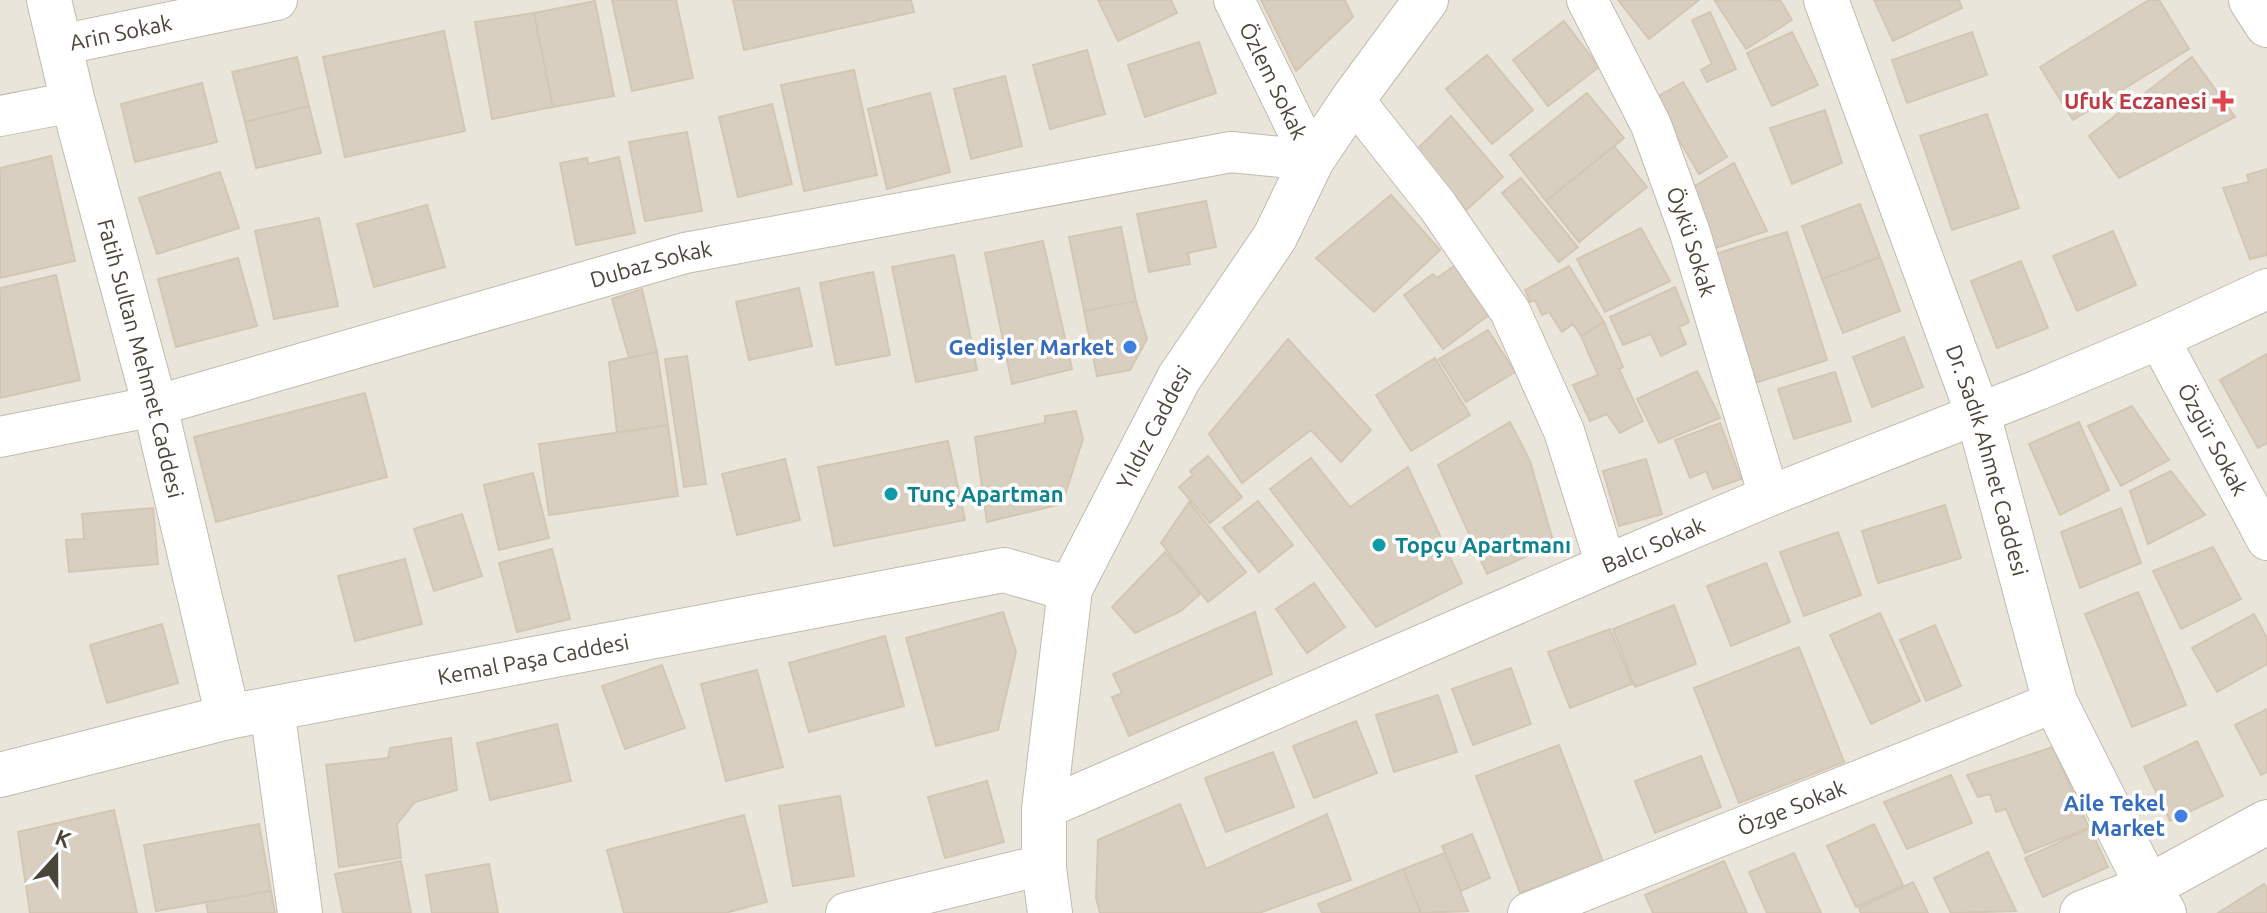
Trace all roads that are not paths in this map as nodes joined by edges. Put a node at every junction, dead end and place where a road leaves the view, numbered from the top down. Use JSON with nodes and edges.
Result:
{"nodes":[{"id":1,"x":49,"y":0,"type":"edge"},
{"id":2,"x":277,"y":0,"type":"edge"},
{"id":3,"x":1234,"y":0,"type":"edge"},
{"id":4,"x":1426,"y":0,"type":"edge"},
{"id":5,"x":1587,"y":0,"type":"edge"},
{"id":6,"x":1826,"y":0,"type":"edge"},
{"id":7,"x":60,"y":45,"type":"junction"},
{"id":8,"x":1353,"y":99,"type":"junction"},
{"id":9,"x":73,"y":102,"type":"junction"},
{"id":10,"x":0,"y":116,"type":"edge"},
{"id":11,"x":1312,"y":160,"type":"junction"},
{"id":12,"x":2267,"y":289,"type":"edge"},
{"id":13,"x":2159,"y":339,"type":"junction"},
{"id":14,"x":155,"y":406,"type":"junction"},
{"id":15,"x":1978,"y":414,"type":"junction"},
{"id":16,"x":0,"y":437,"type":"edge"},
{"id":17,"x":1769,"y":496,"type":"junction"},
{"id":18,"x":2267,"y":540,"type":"edge"},
{"id":19,"x":1606,"y":565,"type":"junction"},
{"id":20,"x":1070,"y":589,"type":"junction"},
{"id":21,"x":2055,"y":702,"type":"junction"},
{"id":22,"x":272,"y":709,"type":"junction"},
{"id":23,"x":228,"y":717,"type":"junction"},
{"id":24,"x":0,"y":775,"type":"edge"},
{"id":25,"x":1044,"y":809,"type":"junction"},
{"id":26,"x":2267,"y":822,"type":"edge"},
{"id":27,"x":1044,"y":868,"type":"junction"},
{"id":28,"x":2156,"y":900,"type":"edge"},
{"id":29,"x":300,"y":913,"type":"edge"},
{"id":30,"x":846,"y":913,"type":"edge"},
{"id":31,"x":1050,"y":913,"type":"edge"},
{"id":32,"x":1528,"y":913,"type":"edge"},
{"id":33,"x":2082,"y":913,"type":"edge"}],
"edges":[{"from":1,"to":7,"type":"street","name":"Fatih Sultan Mehmet Caddesi"},
{"from":2,"to":7,"type":"street","name":"Arin Sokak"},
{"from":3,"to":11,"type":"street","name":"Özlem Sokak"},
{"from":4,"to":8,"type":"street","name":"Yıldız Caddesi"},
{"from":5,"to":17,"type":"street","name":"Öykü Sokak"},
{"from":6,"to":15,"type":"street","name":"Dr. Sadık Ahmet Caddesi"},
{"from":7,"to":9,"type":"street","name":"Fatih Sultan Mehmet Caddesi"},
{"from":8,"to":11,"type":"street","name":"Yıldız Caddesi"},
{"from":8,"to":19,"type":"street"},
{"from":9,"to":10,"type":"street"},
{"from":9,"to":14,"type":"street","name":"Fatih Sultan Mehmet Caddesi"},
{"from":11,"to":14,"type":"street","name":"Dubaz Sokak"},
{"from":11,"to":20,"type":"street","name":"Yıldız Caddesi"},
{"from":12,"to":13,"type":"street","name":"Balcı Sokak"},
{"from":13,"to":15,"type":"street","name":"Balcı Sokak"},
{"from":13,"to":18,"type":"street","name":"Özgür Sokak"},
{"from":14,"to":16,"type":"street","name":"Dubaz Sokak"},
{"from":14,"to":23,"type":"street","name":"Fatih Sultan Mehmet Caddesi"},
{"from":15,"to":17,"type":"street","name":"Balcı Sokak"},
{"from":15,"to":21,"type":"street","name":"Dr. Sadık Ahmet Caddesi"},
{"from":17,"to":19,"type":"street","name":"Balcı Sokak"},
{"from":19,"to":25,"type":"street","name":"Balcı Sokak"},
{"from":20,"to":22,"type":"street","name":"Kemal Paşa Caddesi"},
{"from":20,"to":25,"type":"street","name":"Yıldız Caddesi"},
{"from":21,"to":28,"type":"street","name":"Dr. Sadık Ahmet Caddesi"},
{"from":21,"to":32,"type":"street","name":"Özge Sokak"},
{"from":22,"to":23,"type":"street","name":"Kemal Paşa Caddesi"},
{"from":22,"to":29,"type":"street"},
{"from":23,"to":24,"type":"street","name":"Kemal Paşa Caddesi"},
{"from":25,"to":27,"type":"street","name":"Yıldız Caddesi"},
{"from":26,"to":28,"type":"street"},
{"from":27,"to":30,"type":"street"},
{"from":27,"to":31,"type":"street","name":"Yıldız Caddesi"},
{"from":28,"to":33,"type":"street"}]}
